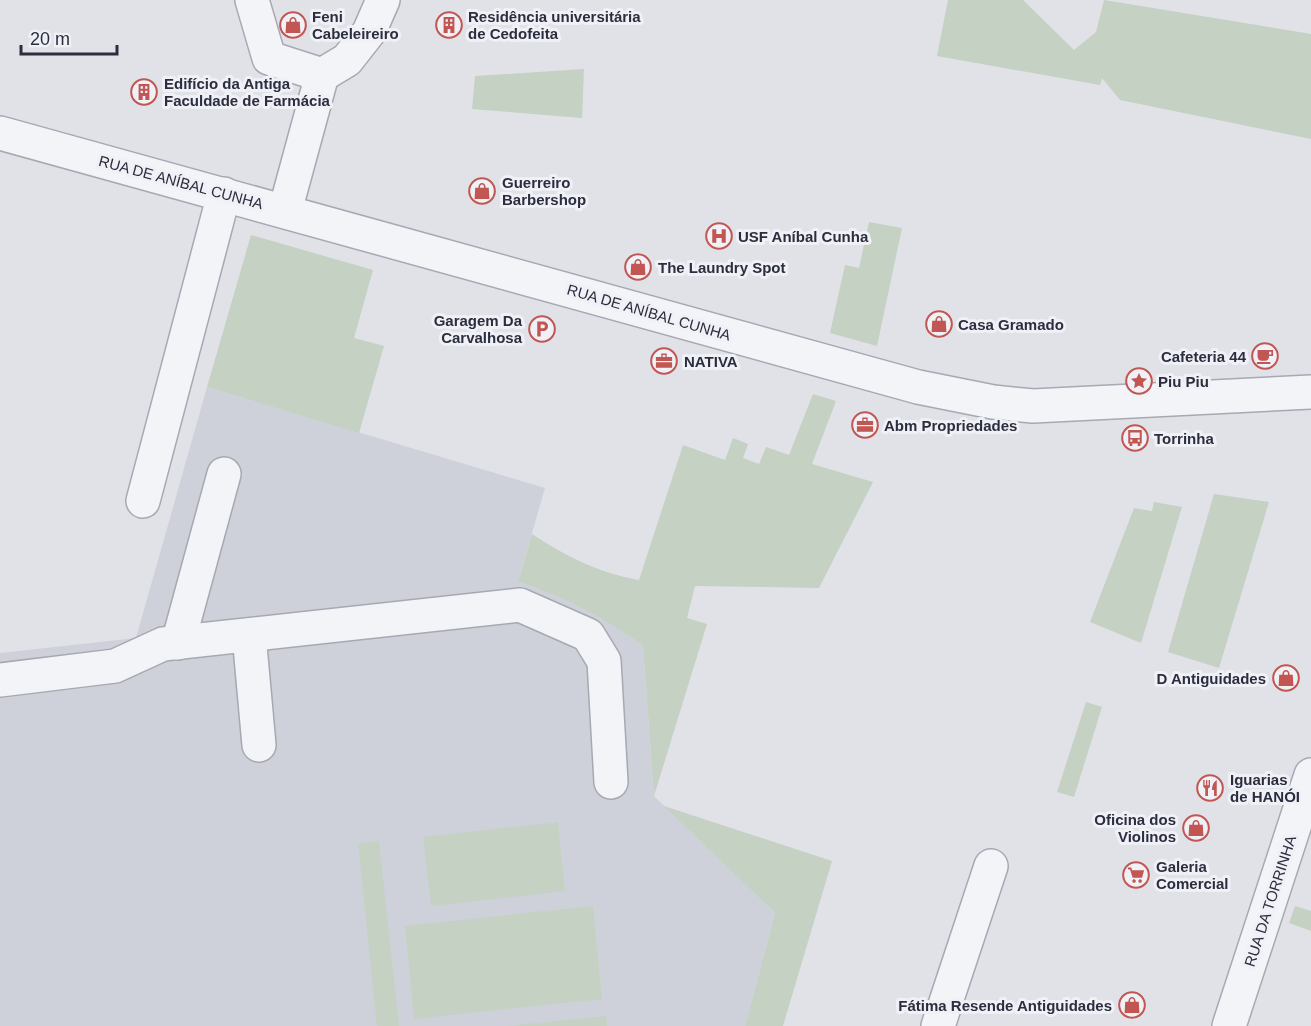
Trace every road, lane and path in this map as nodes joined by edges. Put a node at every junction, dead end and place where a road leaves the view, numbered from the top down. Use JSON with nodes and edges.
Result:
{"nodes":[{"id":1,"x":252,"y":0,"type":"edge"},
{"id":2,"x":383,"y":0,"type":"edge"},
{"id":3,"x":322,"y":75,"type":"junction"},
{"id":4,"x":1,"y":142,"type":"edge"},
{"id":5,"x":224,"y":194,"type":"junction"},
{"id":6,"x":285,"y":211,"type":"junction"},
{"id":7,"x":1311,"y":392,"type":"edge"},
{"id":8,"x":224,"y":474,"type":"dead end"},
{"id":9,"x":143,"y":501,"type":"dead end"},
{"id":10,"x":249,"y":635,"type":"junction"},
{"id":11,"x":178,"y":643,"type":"junction"},
{"id":12,"x":0,"y":680,"type":"edge"},
{"id":13,"x":260,"y":745,"type":"dead end"},
{"id":14,"x":1311,"y":775,"type":"edge"},
{"id":15,"x":611,"y":782,"type":"dead end"},
{"id":16,"x":991,"y":866,"type":"dead end"},
{"id":17,"x":938,"y":1026,"type":"edge"},
{"id":18,"x":1229,"y":1026,"type":"edge"}],
"edges":[{"from":1,"to":3,"type":"street"},
{"from":2,"to":3,"type":"street"},
{"from":3,"to":6,"type":"street"},
{"from":4,"to":5,"type":"street","name":"RUA DE ANÍBAL CUNHA"},
{"from":5,"to":6,"type":"street","name":"RUA DE ANÍBAL CUNHA"},
{"from":5,"to":9,"type":"street"},
{"from":6,"to":7,"type":"street","name":"RUA DE ANÍBAL CUNHA"},
{"from":8,"to":11,"type":"street"},
{"from":10,"to":11,"type":"street"},
{"from":10,"to":13,"type":"street"},
{"from":10,"to":15,"type":"street"},
{"from":11,"to":12,"type":"street"},
{"from":14,"to":18,"type":"street","name":"RUA DA TORRINHA"},
{"from":16,"to":17,"type":"street"}]}
